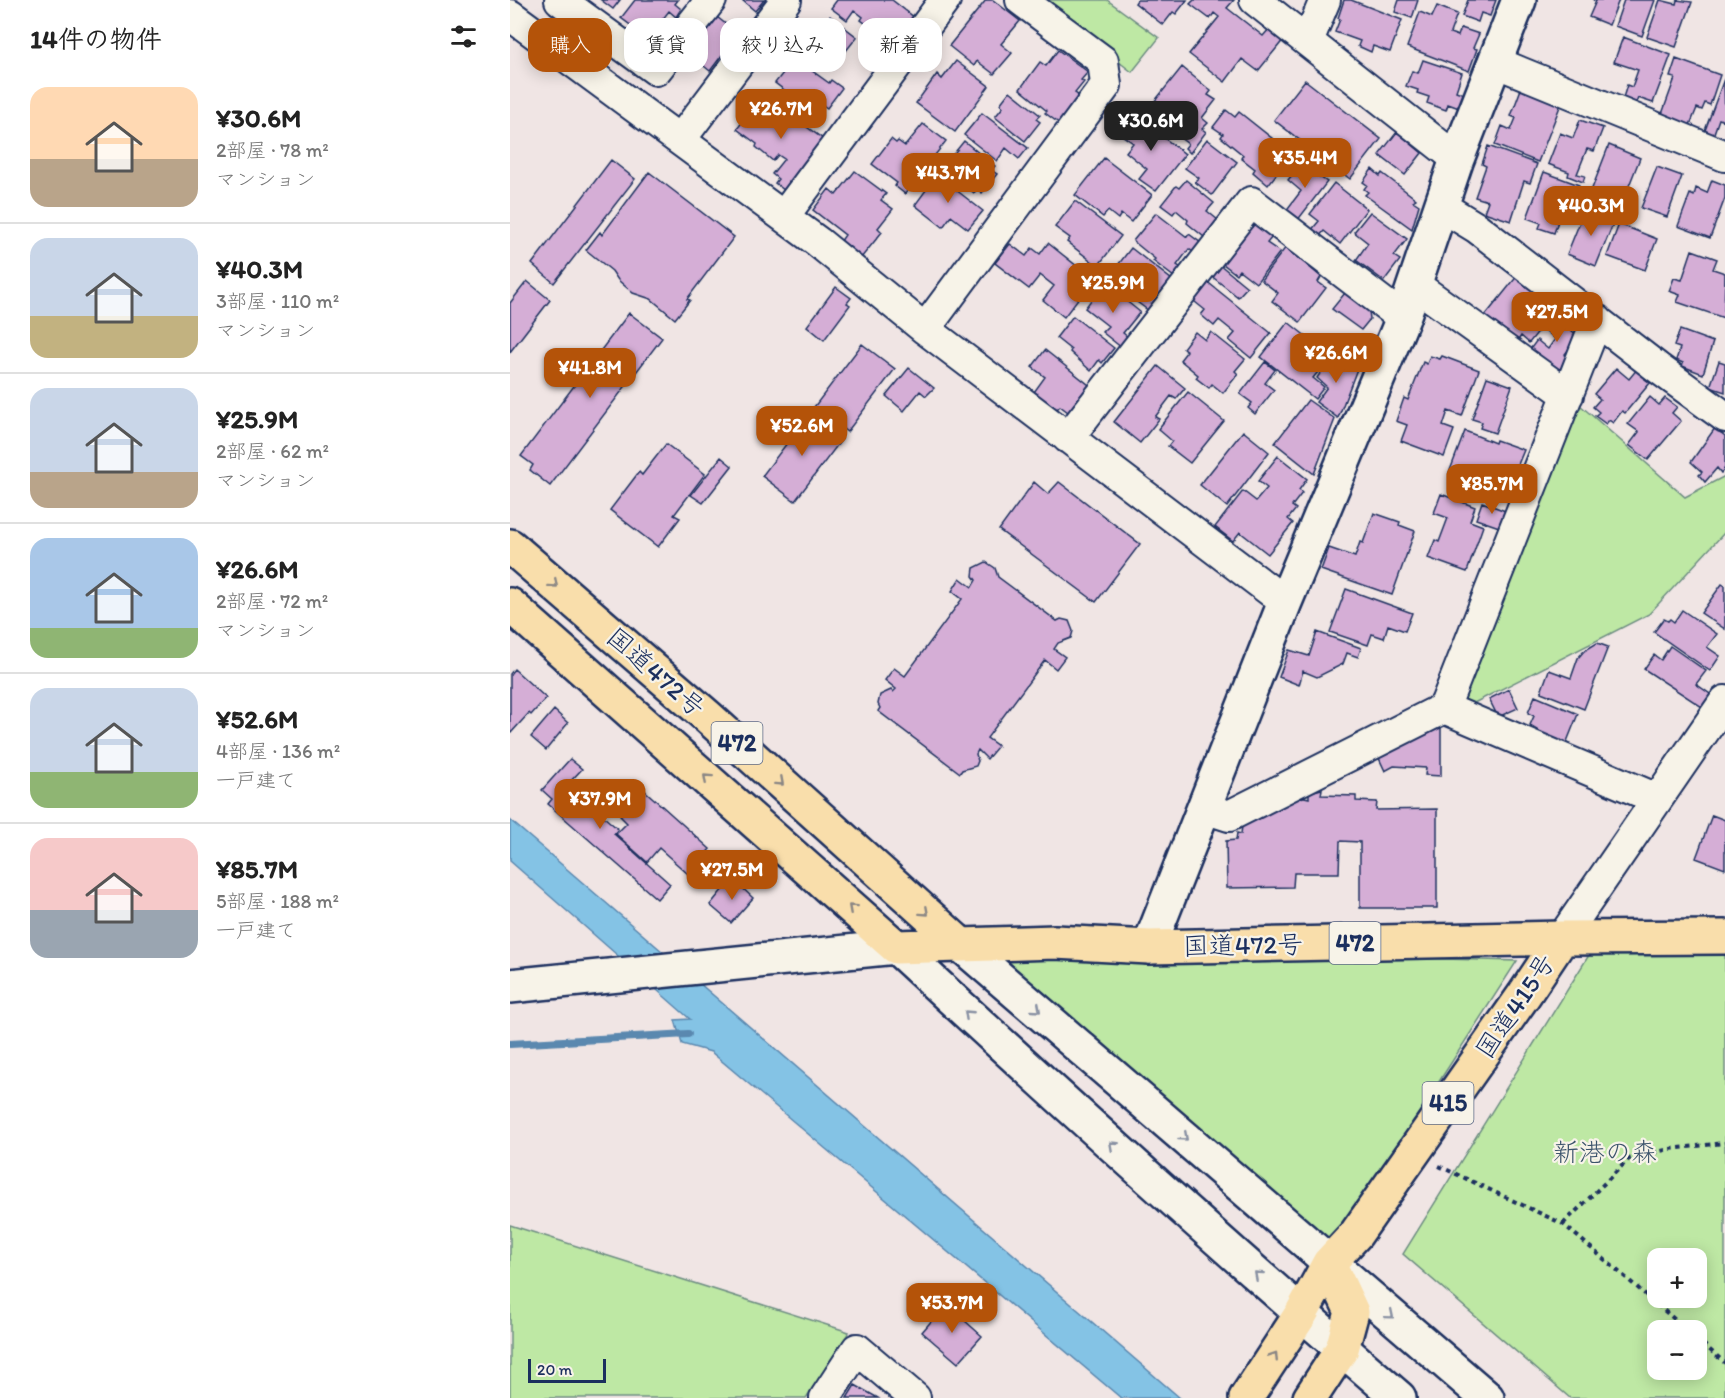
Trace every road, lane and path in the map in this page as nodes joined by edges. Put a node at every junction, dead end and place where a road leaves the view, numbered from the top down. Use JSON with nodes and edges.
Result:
{"nodes":[{"id":1,"x":555,"y":0,"type":"edge"},
{"id":2,"x":560,"y":0,"type":"edge"},
{"id":3,"x":711,"y":0,"type":"edge"},
{"id":4,"x":786,"y":0,"type":"edge"},
{"id":5,"x":945,"y":0,"type":"edge"},
{"id":6,"x":1021,"y":0,"type":"edge"},
{"id":7,"x":1255,"y":0,"type":"edge"},
{"id":8,"x":1325,"y":0,"type":"edge"},
{"id":9,"x":1519,"y":0,"type":"edge"},
{"id":10,"x":521,"y":23,"type":"edge"},
{"id":11,"x":1308,"y":41,"type":"junction"},
{"id":12,"x":1495,"y":62,"type":"junction"},
{"id":13,"x":680,"y":140,"type":"junction"},
{"id":14,"x":1725,"y":156,"type":"edge"},
{"id":15,"x":1457,"y":159,"type":"junction"},
{"id":16,"x":1441,"y":206,"type":"junction"},
{"id":17,"x":784,"y":216,"type":"junction"},
{"id":18,"x":1415,"y":285,"type":"junction"},
{"id":19,"x":1403,"y":318,"type":"junction"},
{"id":20,"x":1597,"y":320,"type":"junction"},
{"id":21,"x":926,"y":329,"type":"junction"},
{"id":22,"x":1568,"y":395,"type":"junction"},
{"id":23,"x":1725,"y":417,"type":"edge"},
{"id":24,"x":1068,"y":438,"type":"junction"},
{"id":25,"x":510,"y":546,"type":"edge"},
{"id":26,"x":1285,"y":602,"type":"junction"},
{"id":27,"x":510,"y":605,"type":"edge"},
{"id":28,"x":1725,"y":700,"type":"edge"},
{"id":29,"x":1444,"y":708,"type":"junction"},
{"id":30,"x":1657,"y":799,"type":"junction"},
{"id":31,"x":1204,"y":808,"type":"junction"},
{"id":32,"x":1725,"y":937,"type":"edge"},
{"id":33,"x":1562,"y":938,"type":"junction"},
{"id":34,"x":960,"y":944,"type":"junction"},
{"id":35,"x":896,"y":947,"type":"junction"},
{"id":36,"x":1149,"y":947,"type":"junction"},
{"id":37,"x":522,"y":985,"type":"edge"},
{"id":38,"x":1725,"y":1143,"type":"edge"},
{"id":39,"x":1438,"y":1166,"type":"dead end"},
{"id":40,"x":1563,"y":1224,"type":"junction"},
{"id":41,"x":1329,"y":1263,"type":"junction"},
{"id":42,"x":1301,"y":1314,"type":"junction"},
{"id":43,"x":1675,"y":1320,"type":"edge"},
{"id":44,"x":1707,"y":1347,"type":"edge"},
{"id":45,"x":1342,"y":1349,"type":"junction"},
{"id":46,"x":1725,"y":1363,"type":"edge"},
{"id":47,"x":825,"y":1398,"type":"edge"},
{"id":48,"x":915,"y":1398,"type":"edge"},
{"id":49,"x":1246,"y":1398,"type":"edge"},
{"id":50,"x":1310,"y":1398,"type":"edge"},
{"id":51,"x":1399,"y":1398,"type":"edge"},
{"id":52,"x":1487,"y":1398,"type":"edge"}],
"edges":[{"from":1,"to":10,"type":"street"},
{"from":2,"to":3,"type":"street"},
{"from":4,"to":13,"type":"street"},
{"from":5,"to":17,"type":"street"},
{"from":6,"to":21,"type":"street"},
{"from":7,"to":11,"type":"street"},
{"from":8,"to":11,"type":"street"},
{"from":9,"to":12,"type":"street"},
{"from":10,"to":13,"type":"street"},
{"from":11,"to":15,"type":"street"},
{"from":12,"to":14,"type":"street"},
{"from":12,"to":15,"type":"street"},
{"from":13,"to":17,"type":"street"},
{"from":15,"to":16,"type":"street"},
{"from":16,"to":18,"type":"street"},
{"from":16,"to":20,"type":"street"},
{"from":17,"to":21,"type":"street"},
{"from":18,"to":19,"type":"street"},
{"from":18,"to":22,"type":"street"},
{"from":19,"to":24,"type":"street"},
{"from":19,"to":26,"type":"street"},
{"from":20,"to":22,"type":"street"},
{"from":20,"to":23,"type":"street"},
{"from":21,"to":24,"type":"street"},
{"from":22,"to":29,"type":"street"},
{"from":24,"to":26,"type":"street"},
{"from":25,"to":34,"type":"highway","name":"国道472号","number":"472","one_way":true},
{"from":26,"to":31,"type":"street"},
{"from":35,"to":27,"type":"highway","name":"国道472号","number":"472","one_way":true},
{"from":28,"to":30,"type":"street"},
{"from":29,"to":30,"type":"street"},
{"from":29,"to":31,"type":"street"},
{"from":30,"to":33,"type":"street"},
{"from":31,"to":36,"type":"street"},
{"from":32,"to":33,"type":"highway","name":"国道415号"},
{"from":33,"to":36,"type":"highway","name":"国道472号","number":"472"},
{"from":33,"to":41,"type":"highway","name":"国道415号","number":"415"},
{"from":34,"to":35,"type":"highway","name":"国道472号","number":"472"},
{"from":34,"to":36,"type":"highway","name":"国道472号","number":"472"},
{"from":34,"to":41,"type":"street","one_way":true},
{"from":35,"to":37,"type":"street"},
{"from":42,"to":35,"type":"street","one_way":true},
{"from":38,"to":40,"type":"path"},
{"from":39,"to":40,"type":"path"},
{"from":40,"to":43,"type":"path"},
{"from":41,"to":42,"type":"highway","name":"国道415号","number":"415"},
{"from":41,"to":45,"type":"highway"},
{"from":41,"to":52,"type":"street","one_way":true},
{"from":42,"to":45,"type":"street"},
{"from":49,"to":42,"type":"highway","name":"国道415号","number":"415","one_way":true},
{"from":44,"to":46,"type":"path"},
{"from":45,"to":50,"type":"highway"},
{"from":45,"to":51,"type":"street"},
{"from":47,"to":48,"type":"street"}]}
